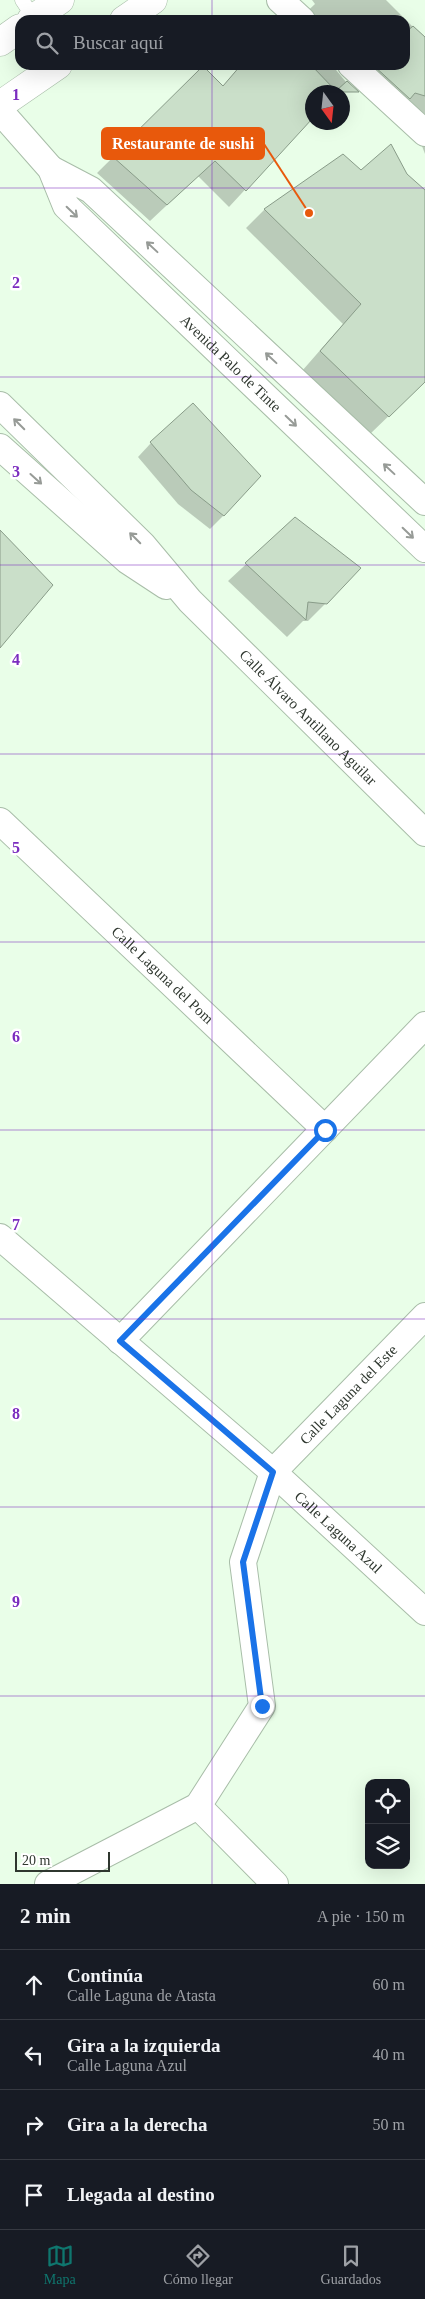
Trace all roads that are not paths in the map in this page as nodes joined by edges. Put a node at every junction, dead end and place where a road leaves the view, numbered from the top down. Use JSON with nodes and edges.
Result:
{"nodes":[{"id":1,"x":60,"y":0,"type":"edge"},
{"id":2,"x":153,"y":0,"type":"edge"},
{"id":3,"x":280,"y":0,"type":"edge"},
{"id":4,"x":29,"y":15,"type":"edge"},
{"id":5,"x":131,"y":15,"type":"edge"},
{"id":6,"x":296,"y":15,"type":"edge"},
{"id":7,"x":15,"y":28,"type":"edge"},
{"id":8,"x":0,"y":42,"type":"edge"},
{"id":9,"x":51,"y":70,"type":"edge"},
{"id":10,"x":356,"y":70,"type":"edge"},
{"id":11,"x":0,"y":105,"type":"edge"},
{"id":12,"x":0,"y":111,"type":"edge"},
{"id":13,"x":425,"y":133,"type":"edge"},
{"id":14,"x":51,"y":169,"type":"junction"},
{"id":15,"x":0,"y":405,"type":"edge"},
{"id":16,"x":0,"y":447,"type":"edge"},
{"id":17,"x":425,"y":502,"type":"edge"},
{"id":18,"x":425,"y":549,"type":"edge"},
{"id":19,"x":190,"y":601,"type":"junction"},
{"id":20,"x":0,"y":822,"type":"edge"},
{"id":21,"x":425,"y":833,"type":"edge"},
{"id":22,"x":425,"y":1025,"type":"edge"},
{"id":23,"x":325,"y":1130,"type":"junction"},
{"id":24,"x":0,"y":1236,"type":"edge"},
{"id":25,"x":425,"y":1316,"type":"edge"},
{"id":26,"x":120,"y":1341,"type":"junction"},
{"id":27,"x":273,"y":1472,"type":"junction"},
{"id":28,"x":425,"y":1612,"type":"edge"},
{"id":29,"x":198,"y":1806,"type":"junction"},
{"id":30,"x":48,"y":1884,"type":"edge"},
{"id":31,"x":275,"y":1884,"type":"edge"}],
"edges":[{"from":1,"to":4,"type":"main road"},
{"from":2,"to":5,"type":"main road"},
{"from":3,"to":6,"type":"street"},
{"from":7,"to":8,"type":"main road"},
{"from":9,"to":11,"type":"main road"},
{"from":10,"to":13,"type":"street"},
{"from":12,"to":14,"type":"street","name":"Avenida Palo de Tinte"},
{"from":17,"to":14,"type":"street","name":"Avenida Palo de Tinte","one_way":true},
{"from":14,"to":18,"type":"street","name":"Avenida Palo de Tinte","one_way":true},
{"from":19,"to":15,"type":"street","name":"Calle Álvaro Antillano Aguilar","one_way":true},
{"from":16,"to":19,"type":"street","name":"Calle Álvaro Antillano Aguilar","one_way":true},
{"from":19,"to":21,"type":"street","name":"Calle Álvaro Antillano Aguilar"},
{"from":20,"to":23,"type":"street","name":"Calle Laguna del Pom"},
{"from":22,"to":23,"type":"street"},
{"from":23,"to":26,"type":"street"},
{"from":24,"to":26,"type":"street","name":"Calle Laguna Azul"},
{"from":25,"to":27,"type":"street","name":"Calle Laguna del Este"},
{"from":26,"to":27,"type":"street","name":"Calle Laguna Azul"},
{"from":27,"to":28,"type":"street","name":"Calle Laguna Azul"},
{"from":27,"to":29,"type":"street"},
{"from":29,"to":30,"type":"street"},
{"from":29,"to":31,"type":"street"}]}
